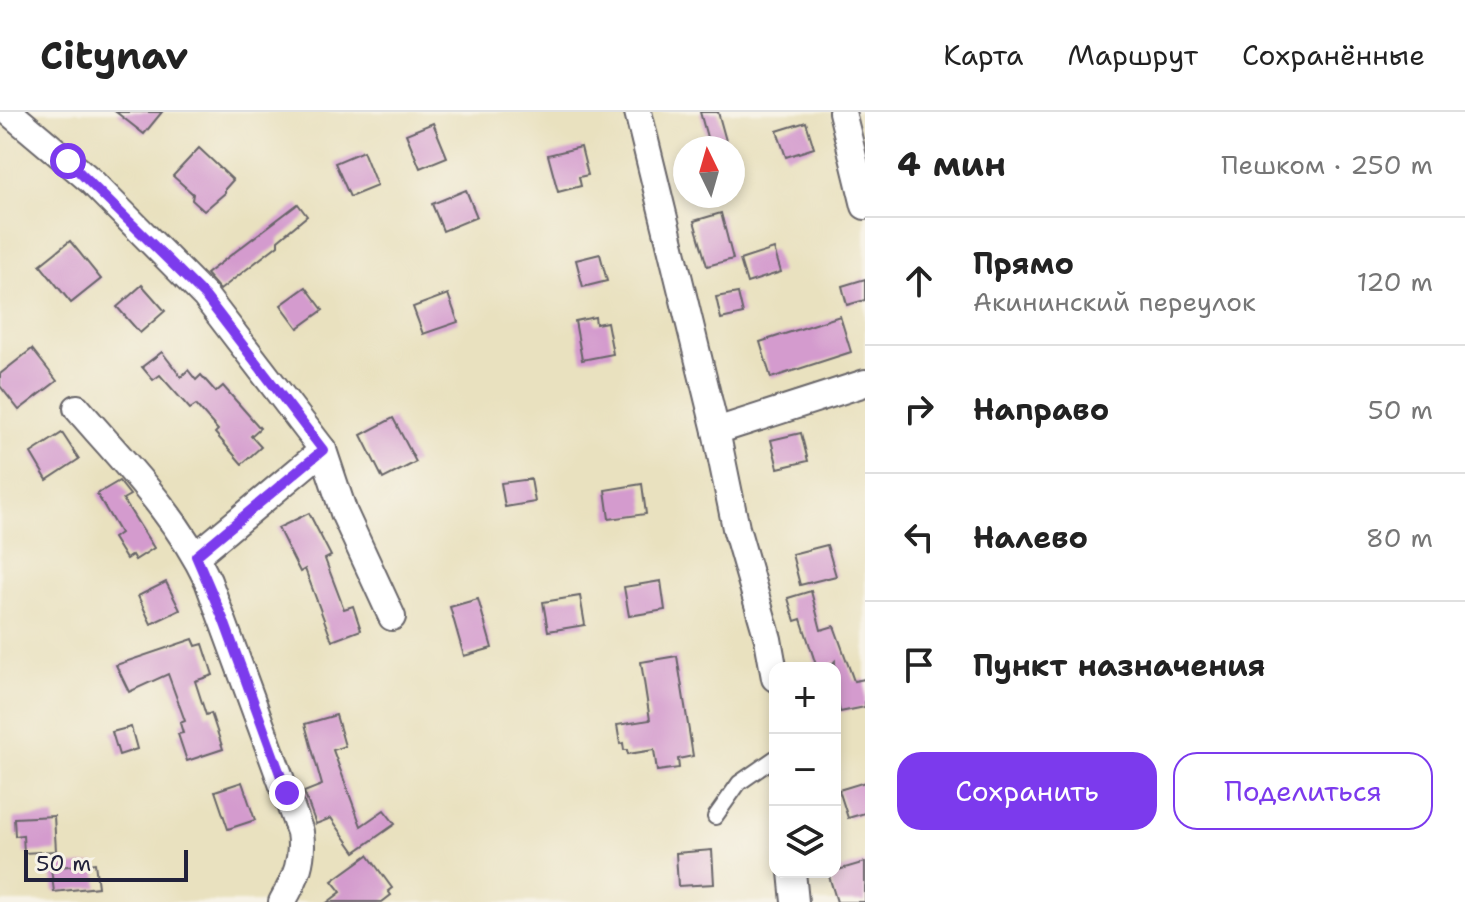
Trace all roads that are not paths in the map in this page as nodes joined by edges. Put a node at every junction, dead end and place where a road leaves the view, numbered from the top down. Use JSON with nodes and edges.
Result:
{"nodes":[{"id":1,"x":9,"y":112,"type":"edge"},
{"id":2,"x":638,"y":112,"type":"edge"},
{"id":3,"x":842,"y":112,"type":"edge"},
{"id":4,"x":865,"y":206,"type":"edge"},
{"id":5,"x":865,"y":383,"type":"edge"},
{"id":6,"x":77,"y":408,"type":"dead end"},
{"id":7,"x":716,"y":431,"type":"junction"},
{"id":8,"x":323,"y":450,"type":"junction"},
{"id":9,"x":196,"y":556,"type":"junction"},
{"id":10,"x":392,"y":617,"type":"dead end"},
{"id":11,"x":772,"y":662,"type":"edge"},
{"id":12,"x":769,"y":762,"type":"edge"},
{"id":13,"x":715,"y":817,"type":"dead end"},
{"id":14,"x":793,"y":878,"type":"edge"},
{"id":15,"x":282,"y":902,"type":"edge"},
{"id":16,"x":795,"y":902,"type":"edge"}],
"edges":[{"from":1,"to":8,"type":"street"},
{"from":2,"to":7,"type":"street"},
{"from":3,"to":4,"type":"street"},
{"from":5,"to":7,"type":"street"},
{"from":6,"to":9,"type":"street"},
{"from":7,"to":11,"type":"street"},
{"from":8,"to":9,"type":"street"},
{"from":8,"to":10,"type":"street"},
{"from":9,"to":15,"type":"street"},
{"from":12,"to":13,"type":"lane"},
{"from":14,"to":16,"type":"street"}]}
